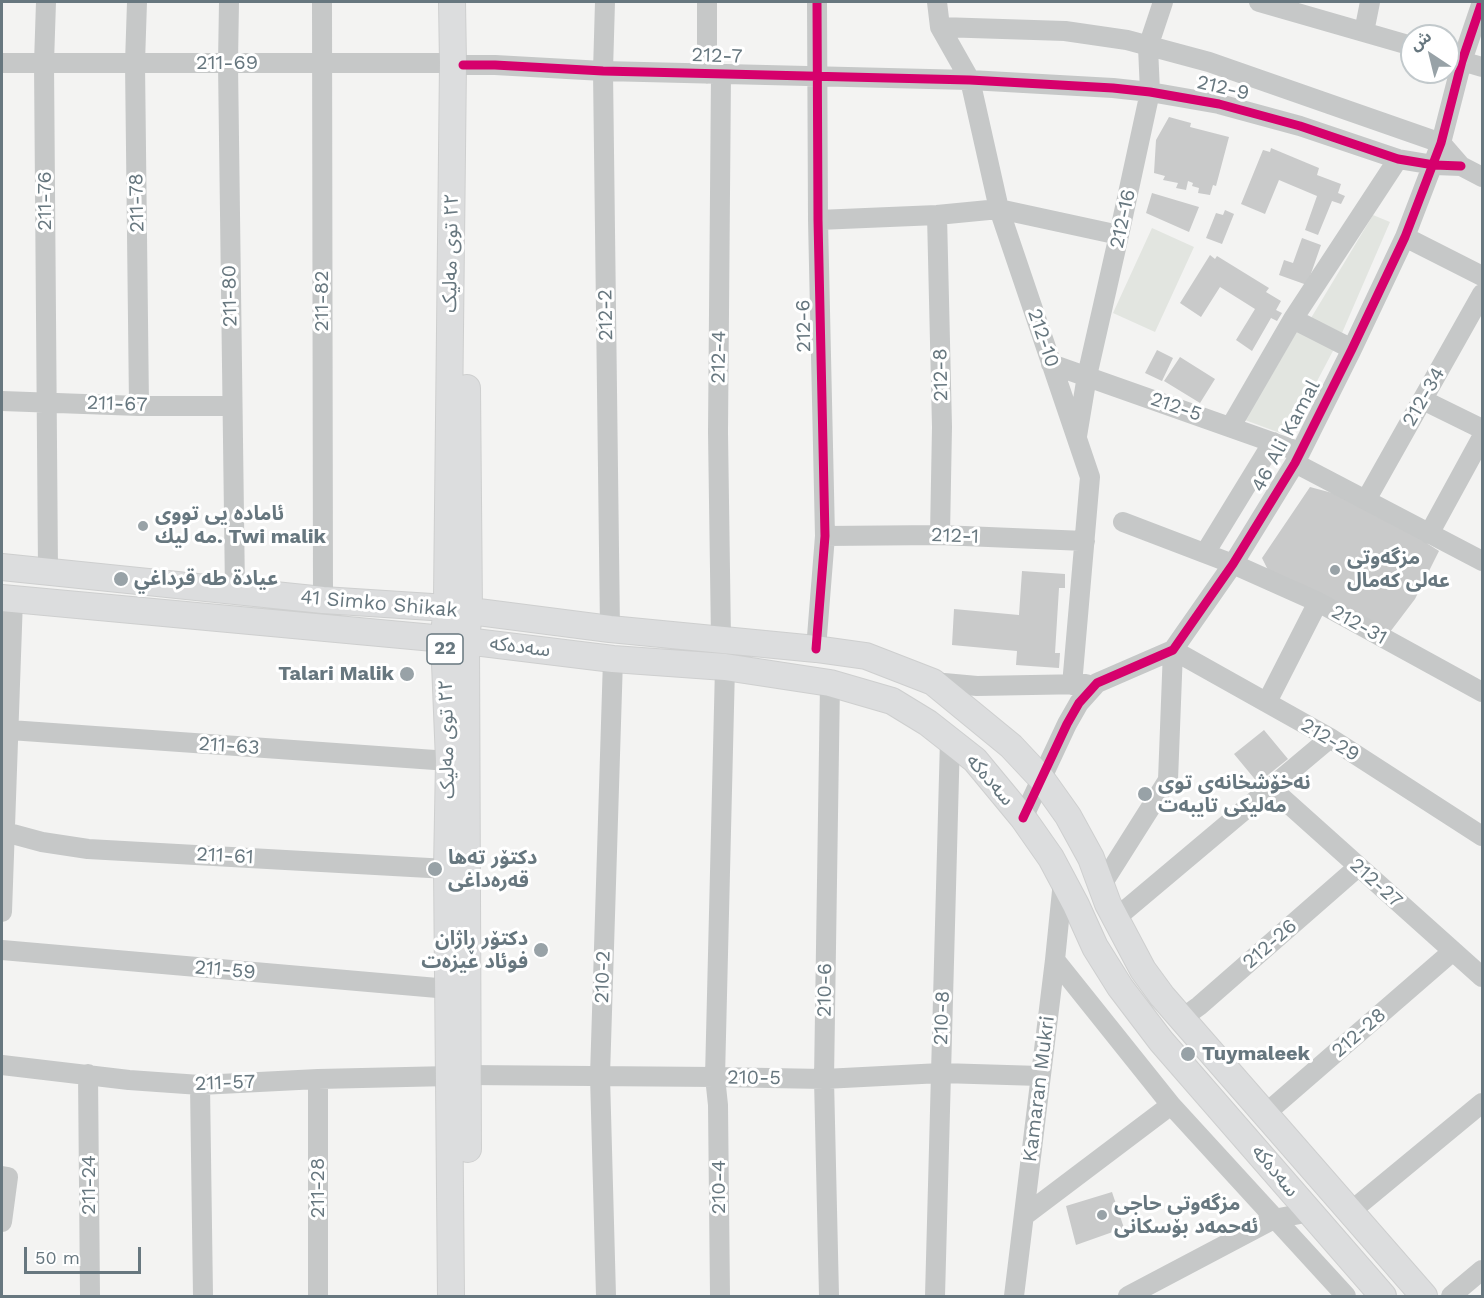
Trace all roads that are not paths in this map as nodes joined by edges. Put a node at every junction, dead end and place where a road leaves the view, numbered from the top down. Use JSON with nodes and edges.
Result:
{"nodes":[{"id":1,"x":46,"y":2,"type":"edge"},
{"id":2,"x":137,"y":2,"type":"edge"},
{"id":3,"x":229,"y":2,"type":"edge"},
{"id":4,"x":322,"y":2,"type":"edge"},
{"id":5,"x":452,"y":2,"type":"edge"},
{"id":6,"x":463,"y":2,"type":"edge"},
{"id":7,"x":605,"y":2,"type":"edge"},
{"id":8,"x":708,"y":2,"type":"edge"},
{"id":9,"x":817,"y":2,"type":"edge"},
{"id":10,"x":937,"y":2,"type":"edge"},
{"id":11,"x":1163,"y":2,"type":"edge"},
{"id":12,"x":1259,"y":2,"type":"edge"},
{"id":13,"x":1370,"y":2,"type":"edge"},
{"id":14,"x":1482,"y":2,"type":"edge"},
{"id":15,"x":940,"y":27,"type":"junction"},
{"id":16,"x":1364,"y":32,"type":"junction"},
{"id":17,"x":1400,"y":42,"type":"edge"},
{"id":18,"x":1148,"y":47,"type":"junction"},
{"id":19,"x":1460,"y":48,"type":"edge"},
{"id":20,"x":1460,"y":60,"type":"edge"},
{"id":21,"x":2,"y":63,"type":"edge"},
{"id":22,"x":44,"y":63,"type":"junction"},
{"id":23,"x":135,"y":63,"type":"junction"},
{"id":24,"x":228,"y":63,"type":"junction"},
{"id":25,"x":322,"y":63,"type":"junction"},
{"id":26,"x":458,"y":64,"type":"junction"},
{"id":27,"x":1482,"y":67,"type":"edge"},
{"id":28,"x":603,"y":71,"type":"junction"},
{"id":29,"x":714,"y":74,"type":"junction"},
{"id":30,"x":817,"y":77,"type":"junction"},
{"id":31,"x":970,"y":80,"type":"junction"},
{"id":32,"x":1451,"y":84,"type":"edge"},
{"id":33,"x":1150,"y":92,"type":"junction"},
{"id":34,"x":1442,"y":143,"type":"junction"},
{"id":35,"x":1398,"y":159,"type":"junction"},
{"id":36,"x":1434,"y":165,"type":"junction"},
{"id":37,"x":1461,"y":166,"type":"junction"},
{"id":38,"x":1482,"y":177,"type":"edge"},
{"id":39,"x":999,"y":210,"type":"junction"},
{"id":40,"x":937,"y":215,"type":"junction"},
{"id":41,"x":818,"y":220,"type":"junction"},
{"id":42,"x":1119,"y":236,"type":"junction"},
{"id":43,"x":1405,"y":237,"type":"junction"},
{"id":44,"x":1482,"y":276,"type":"edge"},
{"id":45,"x":1480,"y":307,"type":"edge"},
{"id":46,"x":1293,"y":319,"type":"junction"},
{"id":47,"x":1352,"y":348,"type":"junction"},
{"id":48,"x":1051,"y":364,"type":"junction"},
{"id":49,"x":1087,"y":376,"type":"junction"},
{"id":50,"x":1423,"y":399,"type":"junction"},
{"id":51,"x":2,"y":401,"type":"edge"},
{"id":52,"x":46,"y":401,"type":"junction"},
{"id":53,"x":140,"y":405,"type":"junction"},
{"id":54,"x":232,"y":406,"type":"junction"},
{"id":55,"x":1231,"y":426,"type":"junction"},
{"id":56,"x":1482,"y":429,"type":"edge"},
{"id":57,"x":1076,"y":437,"type":"junction"},
{"id":58,"x":1482,"y":437,"type":"edge"},
{"id":59,"x":1273,"y":442,"type":"junction"},
{"id":60,"x":1297,"y":457,"type":"junction"},
{"id":61,"x":1366,"y":500,"type":"junction"},
{"id":62,"x":1123,"y":522,"type":"dead end"},
{"id":63,"x":1429,"y":534,"type":"junction"},
{"id":64,"x":940,"y":535,"type":"junction"},
{"id":65,"x":825,"y":536,"type":"junction"},
{"id":66,"x":1085,"y":541,"type":"junction"},
{"id":67,"x":1205,"y":553,"type":"junction"},
{"id":68,"x":1482,"y":561,"type":"edge"},
{"id":69,"x":1233,"y":564,"type":"junction"},
{"id":70,"x":2,"y":567,"type":"edge"},
{"id":71,"x":48,"y":571,"type":"junction"},
{"id":72,"x":235,"y":591,"type":"junction"},
{"id":73,"x":8,"y":598,"type":"edge"},
{"id":74,"x":323,"y":600,"type":"junction"},
{"id":75,"x":1318,"y":602,"type":"junction"},
{"id":76,"x":458,"y":610,"type":"junction"},
{"id":77,"x":610,"y":629,"type":"junction"},
{"id":78,"x":455,"y":640,"type":"junction"},
{"id":79,"x":721,"y":640,"type":"junction"},
{"id":80,"x":816,"y":650,"type":"junction"},
{"id":81,"x":1173,"y":650,"type":"junction"},
{"id":82,"x":613,"y":658,"type":"junction"},
{"id":83,"x":725,"y":667,"type":"junction"},
{"id":84,"x":830,"y":682,"type":"junction"},
{"id":85,"x":933,"y":682,"type":"junction"},
{"id":86,"x":1097,"y":683,"type":"junction"},
{"id":87,"x":1072,"y":685,"type":"junction"},
{"id":88,"x":1482,"y":692,"type":"edge"},
{"id":89,"x":1267,"y":702,"type":"junction"},
{"id":90,"x":10,"y":730,"type":"junction"},
{"id":91,"x":1330,"y":738,"type":"junction"},
{"id":92,"x":950,"y":739,"type":"junction"},
{"id":93,"x":5,"y":757,"type":"edge"},
{"id":94,"x":449,"y":761,"type":"junction"},
{"id":95,"x":1041,"y":778,"type":"junction"},
{"id":96,"x":1271,"y":788,"type":"junction"},
{"id":97,"x":1023,"y":818,"type":"junction"},
{"id":98,"x":5,"y":832,"type":"junction"},
{"id":99,"x":1482,"y":836,"type":"edge"},
{"id":100,"x":3,"y":862,"type":"edge"},
{"id":101,"x":1358,"y":867,"type":"junction"},
{"id":102,"x":447,"y":869,"type":"junction"},
{"id":103,"x":1063,"y":882,"type":"junction"},
{"id":104,"x":1101,"y":886,"type":"junction"},
{"id":105,"x":2,"y":912,"type":"edge"},
{"id":106,"x":1116,"y":918,"type":"junction"},
{"id":107,"x":2,"y":950,"type":"edge"},
{"id":108,"x":1453,"y":951,"type":"junction"},
{"id":109,"x":1055,"y":960,"type":"junction"},
{"id":110,"x":1482,"y":977,"type":"edge"},
{"id":111,"x":449,"y":989,"type":"junction"},
{"id":112,"x":1181,"y":1019,"type":"junction"},
{"id":113,"x":2,"y":1065,"type":"edge"},
{"id":114,"x":940,"y":1073,"type":"junction"},
{"id":115,"x":88,"y":1074,"type":"junction"},
{"id":116,"x":459,"y":1076,"type":"junction"},
{"id":117,"x":600,"y":1076,"type":"junction"},
{"id":118,"x":1040,"y":1076,"type":"junction"},
{"id":119,"x":715,"y":1077,"type":"junction"},
{"id":120,"x":318,"y":1079,"type":"junction"},
{"id":121,"x":824,"y":1080,"type":"junction"},
{"id":122,"x":200,"y":1085,"type":"junction"},
{"id":123,"x":1482,"y":1103,"type":"edge"},
{"id":124,"x":1171,"y":1105,"type":"junction"},
{"id":125,"x":1265,"y":1114,"type":"junction"},
{"id":126,"x":5,"y":1176,"type":"edge"},
{"id":127,"x":1310,"y":1212,"type":"junction"},
{"id":128,"x":1350,"y":1212,"type":"junction"},
{"id":129,"x":1024,"y":1216,"type":"junction"},
{"id":130,"x":1274,"y":1219,"type":"junction"},
{"id":131,"x":2,"y":1222,"type":"edge"},
{"id":132,"x":1482,"y":1270,"type":"edge"},
{"id":133,"x":1159,"y":1289,"type":"edge"},
{"id":134,"x":90,"y":1296,"type":"edge"},
{"id":135,"x":203,"y":1296,"type":"edge"},
{"id":136,"x":318,"y":1296,"type":"edge"},
{"id":137,"x":451,"y":1296,"type":"edge"},
{"id":138,"x":467,"y":1296,"type":"edge"},
{"id":139,"x":606,"y":1296,"type":"edge"},
{"id":140,"x":720,"y":1296,"type":"edge"},
{"id":141,"x":829,"y":1296,"type":"edge"},
{"id":142,"x":935,"y":1296,"type":"edge"},
{"id":143,"x":1014,"y":1296,"type":"edge"},
{"id":144,"x":1128,"y":1296,"type":"edge"},
{"id":145,"x":1346,"y":1296,"type":"edge"},
{"id":146,"x":1383,"y":1296,"type":"edge"},
{"id":147,"x":1424,"y":1296,"type":"edge"},
{"id":148,"x":1451,"y":1296,"type":"edge"}],
"edges":[{"from":1,"to":22,"type":"street","name":"211-76"},
{"from":2,"to":23,"type":"street","name":"211-78"},
{"from":3,"to":24,"type":"street","name":"211-80"},
{"from":4,"to":25,"type":"street","name":"211-82"},
{"from":5,"to":26,"type":"main road","name":"٢٢ توی مەلیک","number":"22"},
{"from":6,"to":26,"type":"main road","name":"٢٢ توی مەلیک","number":"22"},
{"from":7,"to":28,"type":"street","name":"212-2"},
{"from":8,"to":29,"type":"street","name":"212-4"},
{"from":9,"to":30,"type":"street","name":"212-6"},
{"from":10,"to":15,"type":"street","name":"212-10"},
{"from":11,"to":18,"type":"street","name":"212-16"},
{"from":12,"to":16,"type":"street"},
{"from":13,"to":16,"type":"street"},
{"from":14,"to":19,"type":"street","name":"46 Ali Kamal"},
{"from":15,"to":18,"type":"street","name":"212-9"},
{"from":15,"to":31,"type":"street","name":"212-10"},
{"from":16,"to":17,"type":"street"},
{"from":18,"to":33,"type":"street","name":"212-16"},
{"from":18,"to":34,"type":"street","name":"212-9"},
{"from":20,"to":27,"type":"street"},
{"from":21,"to":22,"type":"street","name":"211-69"},
{"from":22,"to":23,"type":"street","name":"211-69"},
{"from":22,"to":52,"type":"street","name":"211-76"},
{"from":23,"to":24,"type":"street","name":"211-69"},
{"from":23,"to":53,"type":"street","name":"211-78"},
{"from":24,"to":25,"type":"street","name":"211-69"},
{"from":24,"to":54,"type":"street","name":"211-80"},
{"from":25,"to":26,"type":"street","name":"211-69"},
{"from":25,"to":74,"type":"street","name":"211-82"},
{"from":26,"to":28,"type":"street","name":"212-7"},
{"from":26,"to":76,"type":"main road","name":"٢٢ توی مەلیک","number":"22"},
{"from":28,"to":29,"type":"street","name":"212-7"},
{"from":28,"to":77,"type":"street","name":"212-2"},
{"from":29,"to":30,"type":"street","name":"212-7"},
{"from":29,"to":79,"type":"street","name":"212-4"},
{"from":30,"to":31,"type":"street","name":"212-7"},
{"from":30,"to":41,"type":"street","name":"212-6"},
{"from":31,"to":33,"type":"street","name":"212-9"},
{"from":31,"to":39,"type":"street","name":"212-10"},
{"from":32,"to":34,"type":"street","name":"46 Ali Kamal"},
{"from":33,"to":35,"type":"street","name":"212-9"},
{"from":33,"to":42,"type":"street","name":"212-16"},
{"from":34,"to":36,"type":"street","name":"46 Ali Kamal"},
{"from":34,"to":37,"type":"street"},
{"from":35,"to":36,"type":"street","name":"212-9"},
{"from":35,"to":46,"type":"street"},
{"from":36,"to":37,"type":"street","name":"212-9"},
{"from":36,"to":43,"type":"street","name":"46 Ali Kamal"},
{"from":37,"to":38,"type":"street"},
{"from":39,"to":40,"type":"street"},
{"from":39,"to":42,"type":"street"},
{"from":39,"to":48,"type":"street","name":"212-10"},
{"from":40,"to":41,"type":"street"},
{"from":40,"to":64,"type":"street","name":"212-8"},
{"from":41,"to":65,"type":"street","name":"212-6"},
{"from":42,"to":49,"type":"street","name":"212-16"},
{"from":43,"to":44,"type":"street"},
{"from":43,"to":47,"type":"street","name":"46 Ali Kamal"},
{"from":45,"to":50,"type":"street","name":"212-34"},
{"from":46,"to":47,"type":"street"},
{"from":46,"to":55,"type":"street"},
{"from":47,"to":60,"type":"street","name":"46 Ali Kamal"},
{"from":48,"to":49,"type":"street","name":"212-5"},
{"from":48,"to":57,"type":"street","name":"212-10"},
{"from":49,"to":55,"type":"street","name":"212-5"},
{"from":49,"to":57,"type":"street","name":"212-16"},
{"from":50,"to":56,"type":"street"},
{"from":50,"to":61,"type":"street","name":"212-34"},
{"from":51,"to":52,"type":"street","name":"211-67"},
{"from":52,"to":53,"type":"street","name":"211-67"},
{"from":52,"to":71,"type":"street","name":"211-76"},
{"from":53,"to":54,"type":"street","name":"211-67"},
{"from":54,"to":72,"type":"street","name":"211-80"},
{"from":55,"to":59,"type":"street","name":"212-5"},
{"from":57,"to":66,"type":"street","name":"212-10"},
{"from":58,"to":63,"type":"street"},
{"from":59,"to":60,"type":"street","name":"212-5"},
{"from":59,"to":67,"type":"street"},
{"from":60,"to":61,"type":"street","name":"212-5"},
{"from":60,"to":69,"type":"street","name":"46 Ali Kamal"},
{"from":61,"to":63,"type":"street","name":"212-5"},
{"from":62,"to":67,"type":"street","name":"212-31"},
{"from":63,"to":68,"type":"street","name":"212-5"},
{"from":64,"to":65,"type":"street","name":"212-1"},
{"from":64,"to":66,"type":"street","name":"212-1"},
{"from":65,"to":80,"type":"street","name":"212-6"},
{"from":66,"to":87,"type":"street","name":"212-10"},
{"from":67,"to":69,"type":"street","name":"212-31"},
{"from":69,"to":75,"type":"street","name":"212-31"},
{"from":69,"to":81,"type":"street","name":"46 Ali Kamal"},
{"from":70,"to":71,"type":"main road","name":"41 Simko Shikak"},
{"from":71,"to":72,"type":"main road","name":"41 Simko Shikak"},
{"from":72,"to":74,"type":"main road","name":"41 Simko Shikak"},
{"from":73,"to":78,"type":"main road","name":"41 Simko Shikak"},
{"from":73,"to":90,"type":"street"},
{"from":74,"to":76,"type":"main road","name":"41 Simko Shikak"},
{"from":75,"to":88,"type":"street","name":"212-31"},
{"from":75,"to":89,"type":"street"},
{"from":76,"to":77,"type":"main road","name":"41 Simko Shikak"},
{"from":76,"to":78,"type":"main road","name":"٢٢ توی مەلیک","number":"22"},
{"from":77,"to":79,"type":"main road","name":"41 Simko Shikak"},
{"from":78,"to":82,"type":"main road","name":"سەدەکە"},
{"from":78,"to":94,"type":"main road","name":"٢٢ توی مەلیک","number":"22"},
{"from":78,"to":116,"type":"main road","name":"٢٢ توی مەلیک","number":"22"},
{"from":79,"to":80,"type":"main road","name":"41 Simko Shikak"},
{"from":80,"to":85,"type":"main road","name":"سەدەکە"},
{"from":81,"to":86,"type":"street"},
{"from":81,"to":89,"type":"street","name":"212-29"},
{"from":81,"to":104,"type":"street"},
{"from":82,"to":83,"type":"main road","name":"سەدەکە"},
{"from":82,"to":117,"type":"street","name":"210-2"},
{"from":83,"to":84,"type":"main road","name":"سەدەکە"},
{"from":83,"to":119,"type":"street","name":"210-4"},
{"from":84,"to":92,"type":"main road","name":"سەدەکە"},
{"from":84,"to":121,"type":"street","name":"210-6"},
{"from":85,"to":87,"type":"street"},
{"from":85,"to":95,"type":"main road","name":"سەدەکە"},
{"from":86,"to":87,"type":"street"},
{"from":86,"to":95,"type":"street"},
{"from":89,"to":91,"type":"street","name":"212-29"},
{"from":90,"to":93,"type":"street"},
{"from":90,"to":94,"type":"street","name":"211-63"},
{"from":91,"to":96,"type":"street"},
{"from":91,"to":99,"type":"street","name":"212-29"},
{"from":92,"to":97,"type":"main road","name":"سەدەکە"},
{"from":92,"to":114,"type":"street","name":"210-8"},
{"from":93,"to":98,"type":"street"},
{"from":94,"to":102,"type":"main road","name":"٢٢ توی مەلیک","number":"22"},
{"from":95,"to":97,"type":"street"},
{"from":95,"to":104,"type":"main road","name":"سەدەکە"},
{"from":96,"to":101,"type":"street","name":"212-27"},
{"from":96,"to":106,"type":"street"},
{"from":97,"to":103,"type":"main road","name":"سەدەکە"},
{"from":98,"to":100,"type":"street"},
{"from":98,"to":102,"type":"street","name":"211-61"},
{"from":100,"to":105,"type":"street"},
{"from":101,"to":108,"type":"street","name":"212-27"},
{"from":101,"to":112,"type":"street","name":"212-26"},
{"from":102,"to":111,"type":"main road","name":"٢٢ توی مەلیک","number":"22"},
{"from":103,"to":109,"type":"street","name":"Kamaran Mukri"},
{"from":103,"to":127,"type":"main road","name":"سەدەکە"},
{"from":104,"to":106,"type":"main road","name":"سەدەکە"},
{"from":106,"to":112,"type":"main road","name":"سەدەکە"},
{"from":107,"to":111,"type":"street","name":"211-59"},
{"from":108,"to":110,"type":"street","name":"212-27"},
{"from":108,"to":125,"type":"street","name":"212-28"},
{"from":109,"to":118,"type":"street","name":"Kamaran Mukri"},
{"from":109,"to":124,"type":"street"},
{"from":111,"to":116,"type":"main road","name":"٢٢ توی مەلیک","number":"22"},
{"from":112,"to":125,"type":"main road","name":"سەدەکە"},
{"from":113,"to":115,"type":"street","name":"211-57"},
{"from":114,"to":118,"type":"street","name":"210-5"},
{"from":114,"to":121,"type":"street","name":"210-5"},
{"from":114,"to":142,"type":"street","name":"210-8"},
{"from":115,"to":122,"type":"street","name":"211-57"},
{"from":115,"to":134,"type":"street","name":"211-24"},
{"from":116,"to":117,"type":"street","name":"210-5"},
{"from":116,"to":120,"type":"street","name":"211-57"},
{"from":116,"to":137,"type":"main road","name":"٢٢ توی مەلیک","number":"22"},
{"from":116,"to":138,"type":"main road","name":"٢٢ توی مەلیک","number":"22"},
{"from":117,"to":119,"type":"street","name":"210-5"},
{"from":117,"to":139,"type":"street","name":"210-2"},
{"from":118,"to":129,"type":"street","name":"Kamaran Mukri"},
{"from":119,"to":121,"type":"street","name":"210-5"},
{"from":119,"to":140,"type":"street","name":"210-4"},
{"from":120,"to":122,"type":"street","name":"211-57"},
{"from":120,"to":136,"type":"street","name":"211-28"},
{"from":121,"to":141,"type":"street","name":"210-6"},
{"from":122,"to":135,"type":"street"},
{"from":123,"to":128,"type":"street"},
{"from":124,"to":129,"type":"street"},
{"from":124,"to":130,"type":"street"},
{"from":125,"to":128,"type":"main road","name":"سەدەکە"},
{"from":126,"to":131,"type":"street"},
{"from":127,"to":130,"type":"street"},
{"from":127,"to":146,"type":"main road","name":"سەدەکە"},
{"from":128,"to":147,"type":"main road","name":"سەدەکە"},
{"from":129,"to":143,"type":"street","name":"Kamaran Mukri"},
{"from":130,"to":133,"type":"street"},
{"from":130,"to":145,"type":"street"},
{"from":132,"to":148,"type":"street"},
{"from":133,"to":144,"type":"street"}]}
